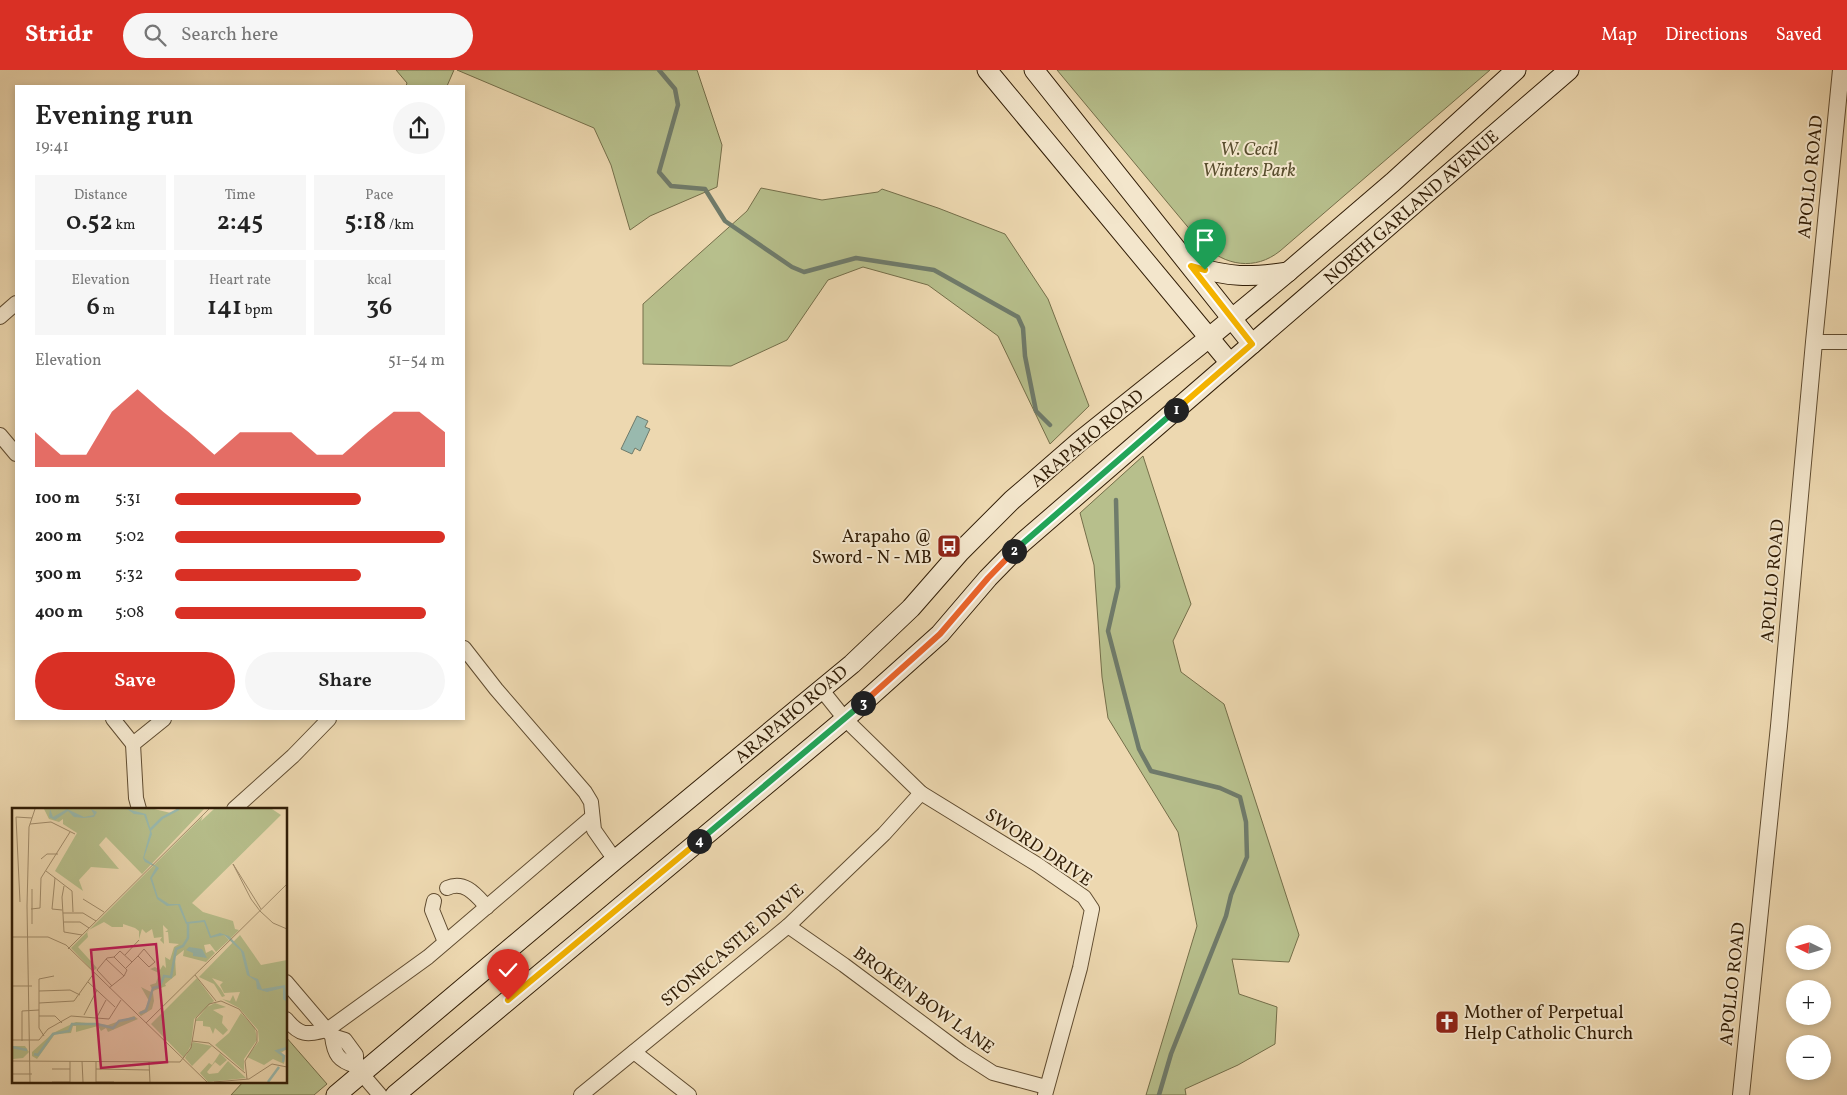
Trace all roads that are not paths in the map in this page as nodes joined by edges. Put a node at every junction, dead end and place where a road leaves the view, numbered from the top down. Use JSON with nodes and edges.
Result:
{"nodes":[{"id":1,"x":987,"y":70,"type":"edge"},
{"id":2,"x":1034,"y":70,"type":"edge"},
{"id":3,"x":1516,"y":70,"type":"edge"},
{"id":4,"x":1569,"y":70,"type":"edge"},
{"id":5,"x":1842,"y":70,"type":"edge"},
{"id":6,"x":1393,"y":182,"type":"junction"},
{"id":7,"x":1414,"y":204,"type":"junction"},
{"id":8,"x":1191,"y":266,"type":"junction"},
{"id":9,"x":1288,"y":272,"type":"junction"},
{"id":10,"x":15,"y":304,"type":"edge"},
{"id":11,"x":0,"y":317,"type":"edge"},
{"id":12,"x":1232,"y":319,"type":"junction"},
{"id":13,"x":1209,"y":338,"type":"junction"},
{"id":14,"x":1814,"y":342,"type":"junction"},
{"id":15,"x":1847,"y":342,"type":"edge"},
{"id":16,"x":1252,"y":344,"type":"junction"},
{"id":17,"x":1230,"y":363,"type":"junction"},
{"id":18,"x":0,"y":435,"type":"edge"},
{"id":19,"x":15,"y":453,"type":"edge"},
{"id":20,"x":465,"y":649,"type":"edge"},
{"id":21,"x":821,"y":690,"type":"junction"},
{"id":22,"x":845,"y":719,"type":"junction"},
{"id":23,"x":114,"y":720,"type":"edge"},
{"id":24,"x":163,"y":720,"type":"edge"},
{"id":25,"x":328,"y":720,"type":"edge"},
{"id":26,"x":133,"y":744,"type":"junction"},
{"id":27,"x":921,"y":793,"type":"junction"},
{"id":28,"x":139,"y":808,"type":"edge"},
{"id":29,"x":235,"y":808,"type":"edge"},
{"id":30,"x":592,"y":817,"type":"junction"},
{"id":31,"x":615,"y":860,"type":"junction"},
{"id":32,"x":447,"y":888,"type":"dead end"},
{"id":33,"x":434,"y":900,"type":"dead end"},
{"id":34,"x":487,"y":907,"type":"junction"},
{"id":35,"x":788,"y":926,"type":"junction"},
{"id":36,"x":445,"y":942,"type":"junction"},
{"id":37,"x":288,"y":984,"type":"edge"},
{"id":38,"x":288,"y":1022,"type":"edge"},
{"id":39,"x":329,"y":1033,"type":"junction"},
{"id":40,"x":634,"y":1052,"type":"junction"},
{"id":41,"x":362,"y":1074,"type":"junction"},
{"id":42,"x":1046,"y":1091,"type":"edge"},
{"id":43,"x":336,"y":1095,"type":"edge"},
{"id":44,"x":380,"y":1095,"type":"edge"},
{"id":45,"x":395,"y":1095,"type":"edge"},
{"id":46,"x":582,"y":1095,"type":"edge"},
{"id":47,"x":689,"y":1095,"type":"edge"},
{"id":48,"x":1741,"y":1095,"type":"edge"}],
"edges":[{"from":1,"to":13,"type":"main road"},
{"from":2,"to":8,"type":"main road"},
{"from":3,"to":6,"type":"main road","name":"NORTH GARLAND AVENUE"},
{"from":4,"to":7,"type":"main road","name":"NORTH GARLAND AVENUE"},
{"from":5,"to":14,"type":"street","name":"APOLLO ROAD"},
{"from":6,"to":7,"type":"main road"},
{"from":6,"to":9,"type":"main road","name":"NORTH GARLAND AVENUE"},
{"from":7,"to":16,"type":"main road","name":"NORTH GARLAND AVENUE"},
{"from":8,"to":9,"type":"main road"},
{"from":8,"to":12,"type":"main road"},
{"from":9,"to":12,"type":"main road","name":"NORTH GARLAND AVENUE"},
{"from":10,"to":11,"type":"street"},
{"from":12,"to":13,"type":"main road","name":"ARAPAHO ROAD"},
{"from":12,"to":16,"type":"main road"},
{"from":13,"to":17,"type":"main road"},
{"from":13,"to":21,"type":"main road","name":"ARAPAHO ROAD"},
{"from":14,"to":15,"type":"street"},
{"from":14,"to":48,"type":"street","name":"APOLLO ROAD"},
{"from":16,"to":17,"type":"main road","name":"NORTH GARLAND AVENUE"},
{"from":17,"to":22,"type":"main road","name":"ARAPAHO ROAD"},
{"from":18,"to":19,"type":"street"},
{"from":20,"to":30,"type":"street"},
{"from":21,"to":22,"type":"street","name":"SWORD DRIVE"},
{"from":21,"to":31,"type":"main road","name":"ARAPAHO ROAD"},
{"from":22,"to":27,"type":"street","name":"SWORD DRIVE"},
{"from":22,"to":45,"type":"main road","name":"ARAPAHO ROAD"},
{"from":23,"to":26,"type":"street"},
{"from":24,"to":26,"type":"street"},
{"from":25,"to":29,"type":"street"},
{"from":26,"to":28,"type":"street"},
{"from":27,"to":35,"type":"street","name":"STONECASTLE DRIVE"},
{"from":27,"to":42,"type":"street","name":"SWORD DRIVE"},
{"from":30,"to":31,"type":"street"},
{"from":30,"to":34,"type":"street"},
{"from":31,"to":41,"type":"main road","name":"ARAPAHO ROAD"},
{"from":32,"to":34,"type":"street"},
{"from":33,"to":36,"type":"street"},
{"from":34,"to":36,"type":"street"},
{"from":35,"to":40,"type":"street","name":"STONECASTLE DRIVE"},
{"from":35,"to":42,"type":"street","name":"BROKEN BOW LANE"},
{"from":36,"to":39,"type":"street"},
{"from":37,"to":39,"type":"street"},
{"from":38,"to":39,"type":"street"},
{"from":40,"to":46,"type":"street","name":"STONECASTLE DRIVE"},
{"from":40,"to":47,"type":"street"},
{"from":41,"to":43,"type":"main road","name":"ARAPAHO ROAD"},
{"from":41,"to":44,"type":"street"}]}
